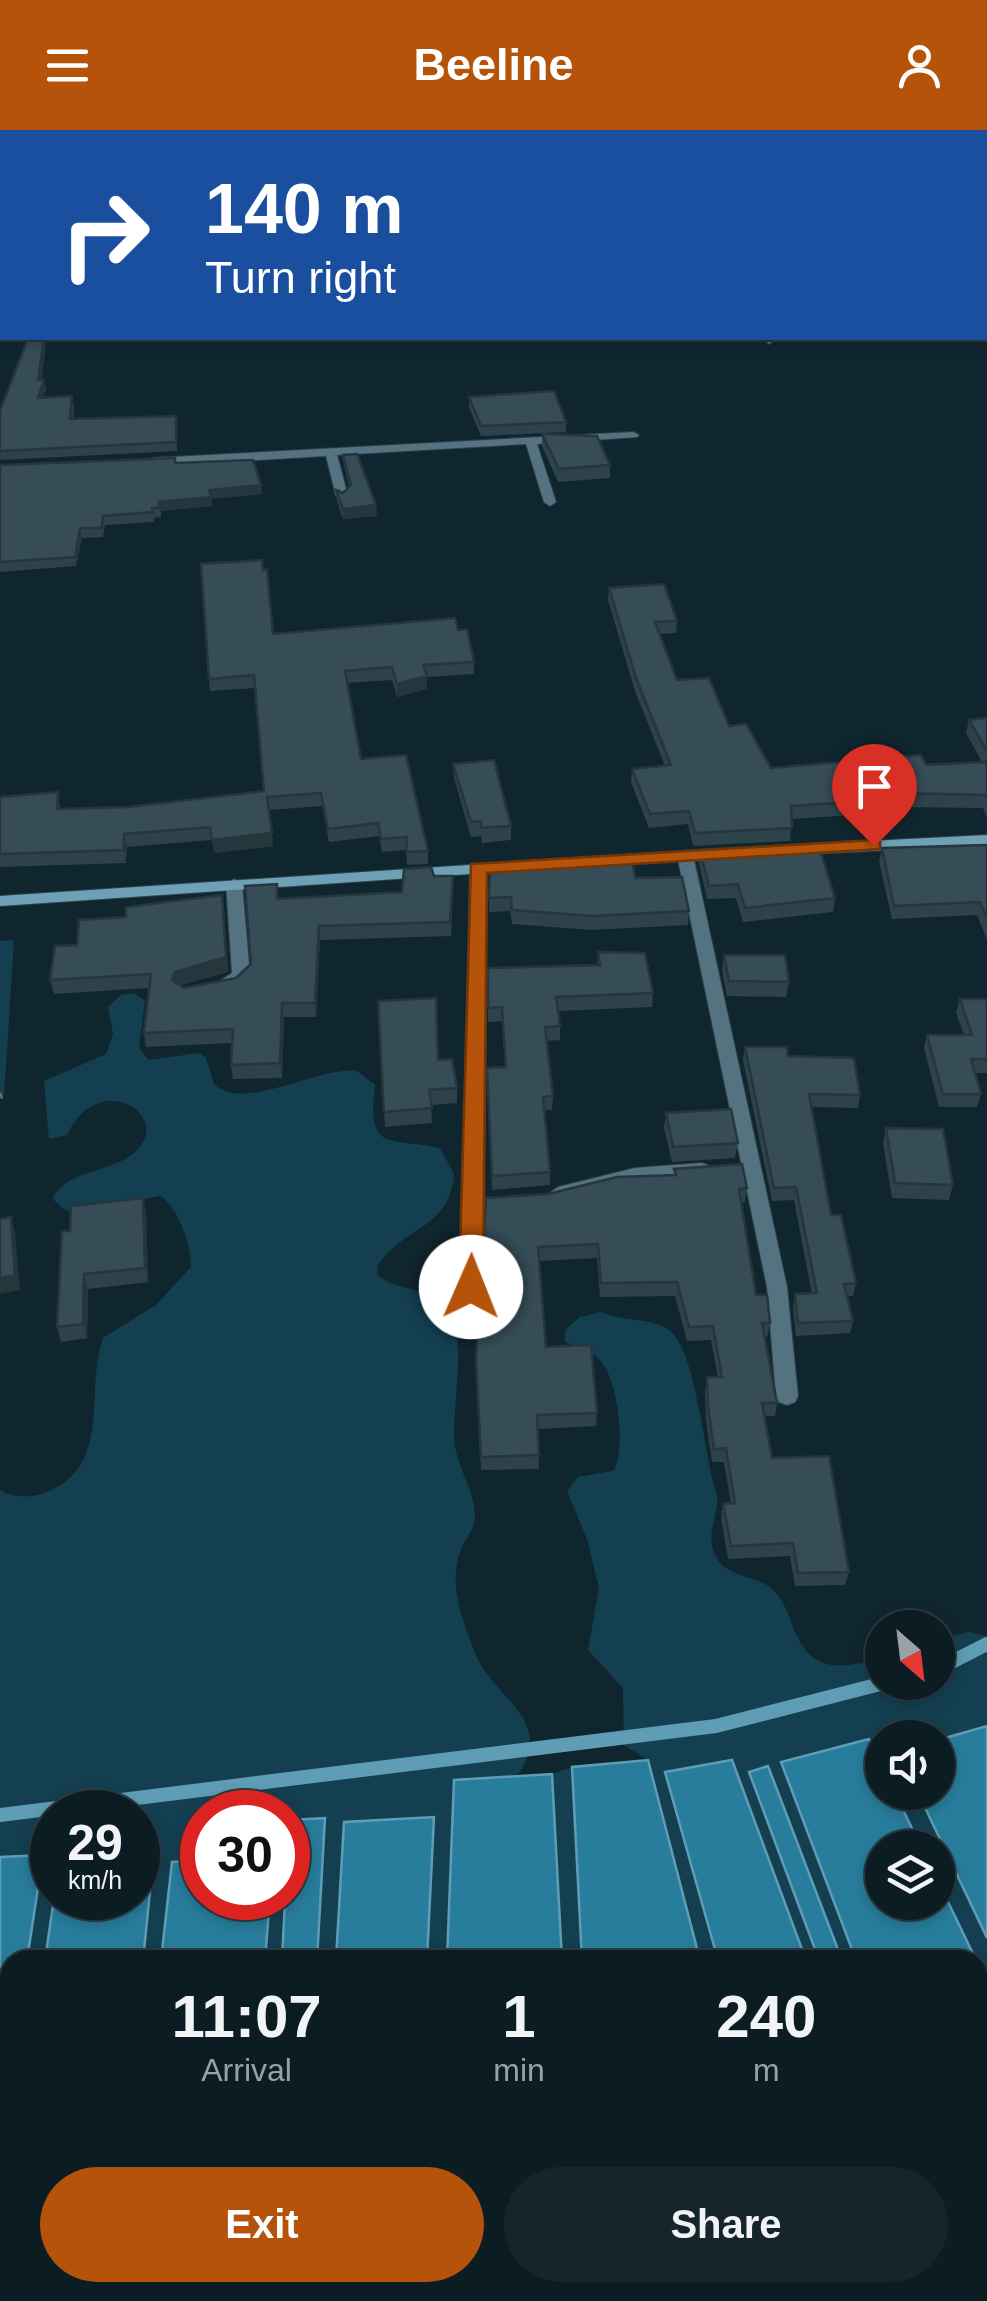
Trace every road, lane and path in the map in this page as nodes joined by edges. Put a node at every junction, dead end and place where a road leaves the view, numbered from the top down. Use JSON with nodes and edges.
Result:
{"nodes":[{"id":1,"x":633,"y":436,"type":"dead end"},
{"id":2,"x":532,"y":442,"type":"junction"},
{"id":3,"x":330,"y":453,"type":"junction"},
{"id":4,"x":137,"y":462,"type":"edge"},
{"id":5,"x":342,"y":496,"type":"edge"},
{"id":6,"x":550,"y":502,"type":"dead end"},
{"id":7,"x":987,"y":840,"type":"edge"},
{"id":8,"x":760,"y":851,"type":"edge"},
{"id":9,"x":742,"y":852,"type":"edge"},
{"id":10,"x":685,"y":855,"type":"junction"},
{"id":11,"x":478,"y":868,"type":"junction"},
{"id":12,"x":234,"y":884,"type":"junction"},
{"id":13,"x":0,"y":901,"type":"edge"},
{"id":14,"x":201,"y":989,"type":"edge"},
{"id":15,"x":735,"y":1168,"type":"junction"},
{"id":16,"x":528,"y":1198,"type":"edge"},
{"id":17,"x":471,"y":1287,"type":"dead end"},
{"id":18,"x":787,"y":1396,"type":"dead end"}],
"edges":[{"from":1,"to":2,"type":"street"},
{"from":2,"to":3,"type":"street"},
{"from":2,"to":6,"type":"street"},
{"from":3,"to":4,"type":"street"},
{"from":3,"to":5,"type":"street"},
{"from":7,"to":8,"type":"street"},
{"from":9,"to":10,"type":"street"},
{"from":10,"to":11,"type":"street"},
{"from":10,"to":15,"type":"street"},
{"from":11,"to":12,"type":"street"},
{"from":11,"to":17,"type":"street"},
{"from":12,"to":13,"type":"street"},
{"from":12,"to":14,"type":"street"},
{"from":15,"to":16,"type":"street"},
{"from":15,"to":18,"type":"street"}]}
